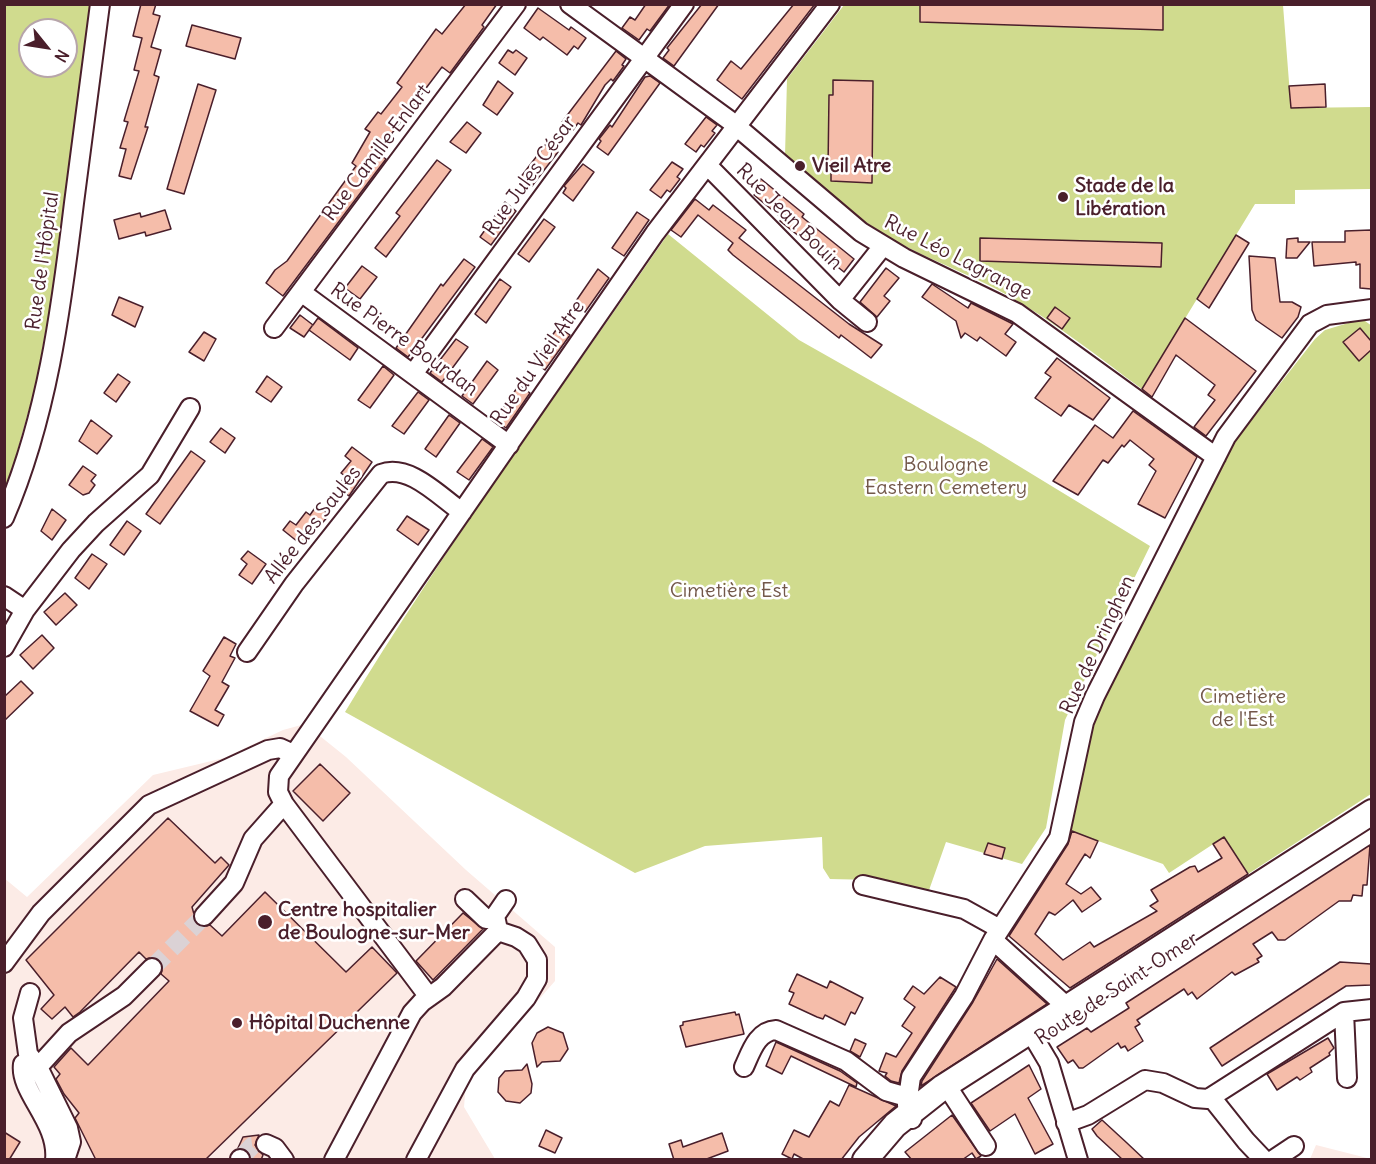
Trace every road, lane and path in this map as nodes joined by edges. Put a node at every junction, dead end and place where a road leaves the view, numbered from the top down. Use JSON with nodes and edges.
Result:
{"nodes":[{"id":1,"x":100,"y":4,"type":"edge"},
{"id":2,"x":516,"y":4,"type":"edge"},
{"id":3,"x":570,"y":4,"type":"edge"},
{"id":4,"x":684,"y":4,"type":"edge"},
{"id":5,"x":830,"y":4,"type":"edge"},
{"id":6,"x":644,"y":58,"type":"junction"},
{"id":7,"x":737,"y":126,"type":"junction"},
{"id":8,"x":707,"y":165,"type":"junction"},
{"id":9,"x":883,"y":246,"type":"junction"},
{"id":10,"x":301,"y":292,"type":"junction"},
{"id":11,"x":840,"y":300,"type":"junction"},
{"id":12,"x":1371,"y":309,"type":"edge"},
{"id":13,"x":867,"y":322,"type":"dead end"},
{"id":14,"x":274,"y":328,"type":"dead end"},
{"id":15,"x":413,"y":374,"type":"junction"},
{"id":16,"x":190,"y":408,"type":"dead end"},
{"id":17,"x":510,"y":445,"type":"junction"},
{"id":18,"x":1216,"y":457,"type":"junction"},
{"id":19,"x":462,"y":512,"type":"junction"},
{"id":20,"x":4,"y":518,"type":"edge"},
{"id":21,"x":4,"y":596,"type":"edge"},
{"id":22,"x":25,"y":610,"type":"junction"},
{"id":23,"x":4,"y":647,"type":"edge"},
{"id":24,"x":247,"y":652,"type":"dead end"},
{"id":25,"x":293,"y":754,"type":"junction"},
{"id":26,"x":284,"y":804,"type":"junction"},
{"id":27,"x":1371,"y":812,"type":"edge"},
{"id":28,"x":1371,"y":825,"type":"edge"},
{"id":29,"x":862,"y":885,"type":"dead end"},
{"id":30,"x":465,"y":899,"type":"dead end"},
{"id":31,"x":506,"y":900,"type":"dead end"},
{"id":32,"x":204,"y":916,"type":"tunnel mouth"},
{"id":33,"x":497,"y":925,"type":"junction"},
{"id":34,"x":997,"y":934,"type":"junction"},
{"id":35,"x":4,"y":963,"type":"edge"},
{"id":36,"x":152,"y":968,"type":"tunnel mouth"},
{"id":37,"x":30,"y":993,"type":"dead end"},
{"id":38,"x":429,"y":997,"type":"junction"},
{"id":39,"x":1371,"y":1009,"type":"edge"},
{"id":40,"x":1072,"y":1011,"type":"junction"},
{"id":41,"x":1344,"y":1012,"type":"junction"},
{"id":42,"x":1033,"y":1036,"type":"junction"},
{"id":43,"x":31,"y":1066,"type":"junction"},
{"id":44,"x":744,"y":1067,"type":"dead end"},
{"id":45,"x":1347,"y":1078,"type":"dead end"},
{"id":46,"x":952,"y":1094,"type":"junction"},
{"id":47,"x":1211,"y":1097,"type":"junction"},
{"id":48,"x":910,"y":1109,"type":"junction"},
{"id":49,"x":1066,"y":1123,"type":"junction"},
{"id":50,"x":266,"y":1144,"type":"dead end"},
{"id":51,"x":986,"y":1146,"type":"dead end"},
{"id":52,"x":1294,"y":1146,"type":"dead end"},
{"id":53,"x":866,"y":1158,"type":"edge"},
{"id":54,"x":1078,"y":1159,"type":"edge"},
{"id":55,"x":55,"y":1160,"type":"edge"},
{"id":56,"x":65,"y":1160,"type":"edge"},
{"id":57,"x":284,"y":1160,"type":"edge"},
{"id":58,"x":334,"y":1160,"type":"edge"},
{"id":59,"x":416,"y":1160,"type":"edge"},
{"id":60,"x":1264,"y":1160,"type":"edge"},
{"id":61,"x":1273,"y":1160,"type":"edge"}],
"edges":[{"from":1,"to":20,"type":"street","name":"Rue de l'Hôpital"},
{"from":2,"to":10,"type":"street","name":"Rue Camille Enlart"},
{"from":3,"to":6,"type":"street","name":"Rue Léo Lagrange"},
{"from":4,"to":6,"type":"street","name":"Rue Jules César"},
{"from":5,"to":7,"type":"street","name":"Rue du Vieil Atre"},
{"from":6,"to":7,"type":"street","name":"Rue Léo Lagrange"},
{"from":6,"to":15,"type":"street","name":"Rue Jules César"},
{"from":7,"to":8,"type":"street","name":"Rue du Vieil Atre"},
{"from":7,"to":9,"type":"street","name":"Rue Léo Lagrange"},
{"from":8,"to":11,"type":"street","name":"Rue Jean Bouin"},
{"from":8,"to":17,"type":"street","name":"Rue du Vieil Atre"},
{"from":9,"to":11,"type":"street","name":"Rue Jean Bouin"},
{"from":9,"to":18,"type":"street","name":"Rue Léo Lagrange"},
{"from":10,"to":14,"type":"street","name":"Rue Camille Enlart"},
{"from":10,"to":15,"type":"street","name":"Rue Pierre Bourdan"},
{"from":11,"to":13,"type":"street","name":"Rue Jean Bouin"},
{"from":12,"to":18,"type":"street","name":"Rue de Dringhen"},
{"from":15,"to":17,"type":"street","name":"Rue Pierre Bourdan"},
{"from":16,"to":22,"type":"street"},
{"from":17,"to":19,"type":"street","name":"Rue du Vieil Atre"},
{"from":18,"to":34,"type":"street","name":"Rue de Dringhen"},
{"from":19,"to":24,"type":"street","name":"Allée des Saules"},
{"from":19,"to":25,"type":"street","name":"Rue du Vieil Atre"},
{"from":21,"to":22,"type":"street"},
{"from":22,"to":23,"type":"street"},
{"from":25,"to":26,"type":"street","name":"Rue du Vieil Atre"},
{"from":25,"to":35,"type":"street"},
{"from":26,"to":32,"type":"street"},
{"from":26,"to":38,"type":"street"},
{"from":27,"to":40,"type":"main road"},
{"from":28,"to":40,"type":"main road","name":"Route de Saint-Omer"},
{"from":29,"to":34,"type":"street"},
{"from":30,"to":33,"type":"street"},
{"from":31,"to":33,"type":"street"},
{"from":33,"to":38,"type":"street"},
{"from":33,"to":59,"type":"street"},
{"from":34,"to":40,"type":"street"},
{"from":34,"to":48,"type":"street","name":"Rue de Dringhen"},
{"from":36,"to":43,"type":"street"},
{"from":37,"to":43,"type":"street"},
{"from":38,"to":58,"type":"street"},
{"from":39,"to":41,"type":"street"},
{"from":40,"to":42,"type":"main road","name":"Route de Saint-Omer"},
{"from":41,"to":45,"type":"street"},
{"from":41,"to":47,"type":"street"},
{"from":42,"to":46,"type":"main road","name":"Route de Saint-Omer"},
{"from":42,"to":48,"type":"main road","name":"Route de Saint-Omer"},
{"from":42,"to":49,"type":"street"},
{"from":43,"to":55,"type":"street"},
{"from":43,"to":56,"type":"street"},
{"from":44,"to":48,"type":"street"},
{"from":46,"to":48,"type":"main road","name":"Route de Saint-Omer"},
{"from":46,"to":51,"type":"street"},
{"from":47,"to":49,"type":"street"},
{"from":47,"to":60,"type":"street"},
{"from":48,"to":53,"type":"main road","name":"Route de Saint-Omer"},
{"from":49,"to":54,"type":"street"},
{"from":50,"to":57,"type":"street"},
{"from":52,"to":61,"type":"street"}]}
